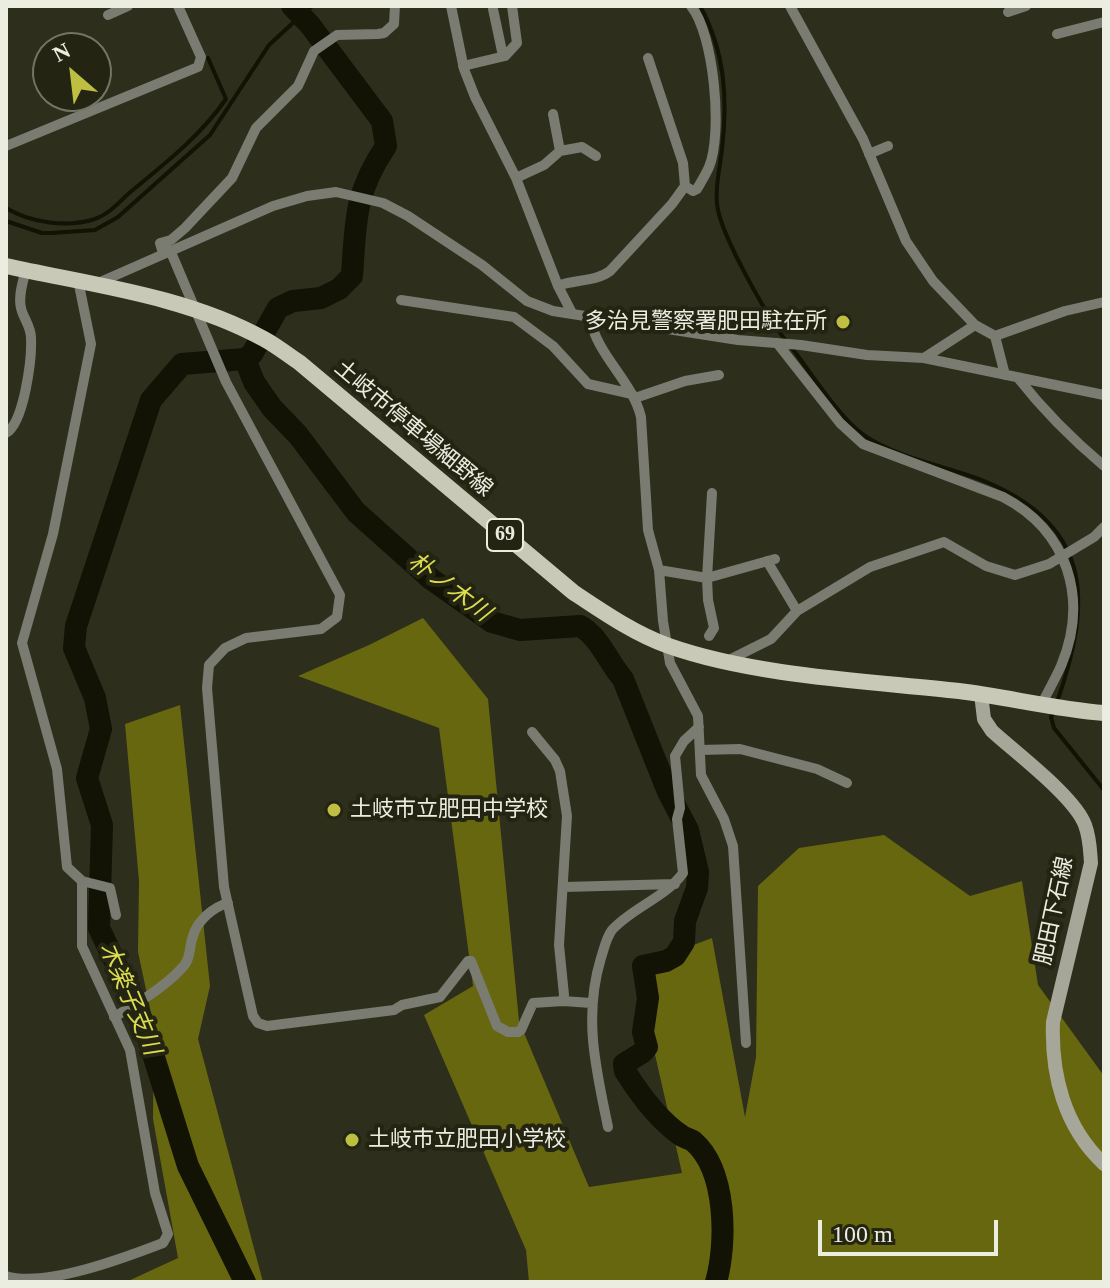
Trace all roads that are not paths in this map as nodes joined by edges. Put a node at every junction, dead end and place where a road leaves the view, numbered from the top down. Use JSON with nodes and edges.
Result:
{"nodes":[{"id":1,"x":128,"y":6,"type":"edge"},
{"id":2,"x":178,"y":6,"type":"edge"},
{"id":3,"x":395,"y":6,"type":"edge"},
{"id":4,"x":451,"y":6,"type":"edge"},
{"id":5,"x":512,"y":6,"type":"edge"},
{"id":6,"x":691,"y":6,"type":"edge"},
{"id":7,"x":790,"y":6,"type":"edge"},
{"id":8,"x":1026,"y":6,"type":"edge"},
{"id":9,"x":493,"y":9,"type":"dead end"},
{"id":10,"x":1008,"y":12,"type":"dead end"},
{"id":11,"x":108,"y":15,"type":"dead end"},
{"id":12,"x":1104,"y":22,"type":"edge"},
{"id":13,"x":1057,"y":34,"type":"dead end"},
{"id":14,"x":503,"y":56,"type":"junction"},
{"id":15,"x":648,"y":58,"type":"dead end"},
{"id":16,"x":463,"y":66,"type":"junction"},
{"id":17,"x":553,"y":114,"type":"dead end"},
{"id":18,"x":6,"y":146,"type":"edge"},
{"id":19,"x":888,"y":146,"type":"dead end"},
{"id":20,"x":560,"y":151,"type":"junction"},
{"id":21,"x":869,"y":154,"type":"junction"},
{"id":22,"x":596,"y":156,"type":"dead end"},
{"id":23,"x":516,"y":178,"type":"junction"},
{"id":24,"x":685,"y":186,"type":"junction"},
{"id":25,"x":166,"y":252,"type":"junction"},
{"id":26,"x":6,"y":266,"type":"edge"},
{"id":27,"x":26,"y":270,"type":"junction"},
{"id":28,"x":78,"y":280,"type":"junction"},
{"id":29,"x":96,"y":284,"type":"junction"},
{"id":30,"x":558,"y":286,"type":"junction"},
{"id":31,"x":401,"y":300,"type":"dead end"},
{"id":32,"x":1104,"y":302,"type":"edge"},
{"id":33,"x":196,"y":310,"type":"junction"},
{"id":34,"x":572,"y":313,"type":"junction"},
{"id":35,"x":590,"y":317,"type":"junction"},
{"id":36,"x":975,"y":325,"type":"junction"},
{"id":37,"x":995,"y":336,"type":"junction"},
{"id":38,"x":778,"y":343,"type":"junction"},
{"id":39,"x":924,"y":358,"type":"junction"},
{"id":40,"x":719,"y":375,"type":"dead end"},
{"id":41,"x":1005,"y":375,"type":"junction"},
{"id":42,"x":1018,"y":378,"type":"junction"},
{"id":43,"x":1104,"y":395,"type":"edge"},
{"id":44,"x":633,"y":396,"type":"junction"},
{"id":45,"x":6,"y":433,"type":"edge"},
{"id":46,"x":1104,"y":466,"type":"edge"},
{"id":47,"x":712,"y":493,"type":"dead end"},
{"id":48,"x":1104,"y":527,"type":"edge"},
{"id":49,"x":1068,"y":552,"type":"junction"},
{"id":50,"x":659,"y":570,"type":"junction"},
{"id":51,"x":707,"y":578,"type":"junction"},
{"id":52,"x":797,"y":611,"type":"junction"},
{"id":53,"x":709,"y":636,"type":"dead end"},
{"id":54,"x":667,"y":645,"type":"junction"},
{"id":55,"x":727,"y":661,"type":"junction"},
{"id":56,"x":981,"y":694,"type":"junction"},
{"id":57,"x":1043,"y":705,"type":"junction"},
{"id":58,"x":1104,"y":713,"type":"edge"},
{"id":59,"x":699,"y":727,"type":"junction"},
{"id":60,"x":532,"y":732,"type":"dead end"},
{"id":61,"x":700,"y":750,"type":"junction"},
{"id":62,"x":847,"y":783,"type":"dead end"},
{"id":63,"x":82,"y":881,"type":"junction"},
{"id":64,"x":675,"y":884,"type":"junction"},
{"id":65,"x":564,"y":887,"type":"junction"},
{"id":66,"x":228,"y":903,"type":"junction"},
{"id":67,"x":116,"y":915,"type":"dead end"},
{"id":68,"x":563,"y":1001,"type":"junction"},
{"id":69,"x":591,"y":1003,"type":"junction"},
{"id":70,"x":114,"y":1017,"type":"junction"},
{"id":71,"x":746,"y":1043,"type":"dead end"},
{"id":72,"x":608,"y":1127,"type":"dead end"},
{"id":73,"x":1104,"y":1164,"type":"edge"},
{"id":74,"x":6,"y":1276,"type":"edge"}],
"edges":[{"from":1,"to":11,"type":"street"},
{"from":2,"to":18,"type":"street"},
{"from":3,"to":25,"type":"street"},
{"from":4,"to":16,"type":"street"},
{"from":5,"to":14,"type":"street"},
{"from":6,"to":24,"type":"street"},
{"from":7,"to":21,"type":"street"},
{"from":8,"to":10,"type":"street"},
{"from":9,"to":14,"type":"street"},
{"from":12,"to":13,"type":"street"},
{"from":14,"to":16,"type":"street"},
{"from":15,"to":24,"type":"street"},
{"from":16,"to":23,"type":"street"},
{"from":17,"to":20,"type":"street"},
{"from":19,"to":21,"type":"street"},
{"from":20,"to":22,"type":"street"},
{"from":20,"to":23,"type":"street"},
{"from":21,"to":36,"type":"street"},
{"from":23,"to":30,"type":"street"},
{"from":24,"to":30,"type":"street"},
{"from":25,"to":29,"type":"street"},
{"from":25,"to":33,"type":"street"},
{"from":25,"to":34,"type":"street"},
{"from":26,"to":27,"type":"main road","name":"土岐市停車場細野線","number":"69"},
{"from":27,"to":28,"type":"main road","name":"土岐市停車場細野線","number":"69"},
{"from":27,"to":45,"type":"street"},
{"from":28,"to":29,"type":"main road","name":"土岐市停車場細野線","number":"69"},
{"from":28,"to":63,"type":"street"},
{"from":29,"to":33,"type":"main road","name":"土岐市停車場細野線","number":"69"},
{"from":30,"to":34,"type":"street"},
{"from":31,"to":44,"type":"street"},
{"from":32,"to":37,"type":"street"},
{"from":33,"to":54,"type":"main road","name":"土岐市停車場細野線","number":"69"},
{"from":33,"to":66,"type":"street"},
{"from":34,"to":35,"type":"street"},
{"from":35,"to":38,"type":"street"},
{"from":35,"to":44,"type":"street"},
{"from":36,"to":37,"type":"street"},
{"from":36,"to":39,"type":"street"},
{"from":37,"to":41,"type":"street"},
{"from":38,"to":39,"type":"street"},
{"from":38,"to":49,"type":"street"},
{"from":39,"to":41,"type":"street"},
{"from":40,"to":44,"type":"street"},
{"from":41,"to":42,"type":"street"},
{"from":42,"to":43,"type":"street"},
{"from":42,"to":46,"type":"street"},
{"from":44,"to":50,"type":"street"},
{"from":47,"to":51,"type":"street"},
{"from":48,"to":49,"type":"street"},
{"from":49,"to":52,"type":"street"},
{"from":49,"to":57,"type":"street"},
{"from":50,"to":51,"type":"street"},
{"from":50,"to":54,"type":"street"},
{"from":51,"to":52,"type":"street"},
{"from":51,"to":53,"type":"street"},
{"from":52,"to":55,"type":"street"},
{"from":54,"to":55,"type":"main road","name":"土岐市停車場細野線","number":"69"},
{"from":54,"to":59,"type":"street"},
{"from":55,"to":56,"type":"main road","name":"土岐市停車場細野線","number":"69"},
{"from":56,"to":57,"type":"main road","name":"土岐市停車場細野線","number":"69"},
{"from":56,"to":73,"type":"main road","name":"肥田下石線"},
{"from":57,"to":58,"type":"main road","name":"土岐市停車場細野線","number":"69"},
{"from":59,"to":61,"type":"street"},
{"from":59,"to":64,"type":"street"},
{"from":60,"to":65,"type":"street"},
{"from":61,"to":62,"type":"street"},
{"from":61,"to":71,"type":"street"},
{"from":63,"to":67,"type":"street"},
{"from":63,"to":70,"type":"street"},
{"from":64,"to":65,"type":"street"},
{"from":64,"to":69,"type":"street"},
{"from":65,"to":68,"type":"street"},
{"from":66,"to":68,"type":"street"},
{"from":66,"to":70,"type":"street"},
{"from":68,"to":69,"type":"street"},
{"from":69,"to":72,"type":"street"},
{"from":70,"to":74,"type":"street"}]}
